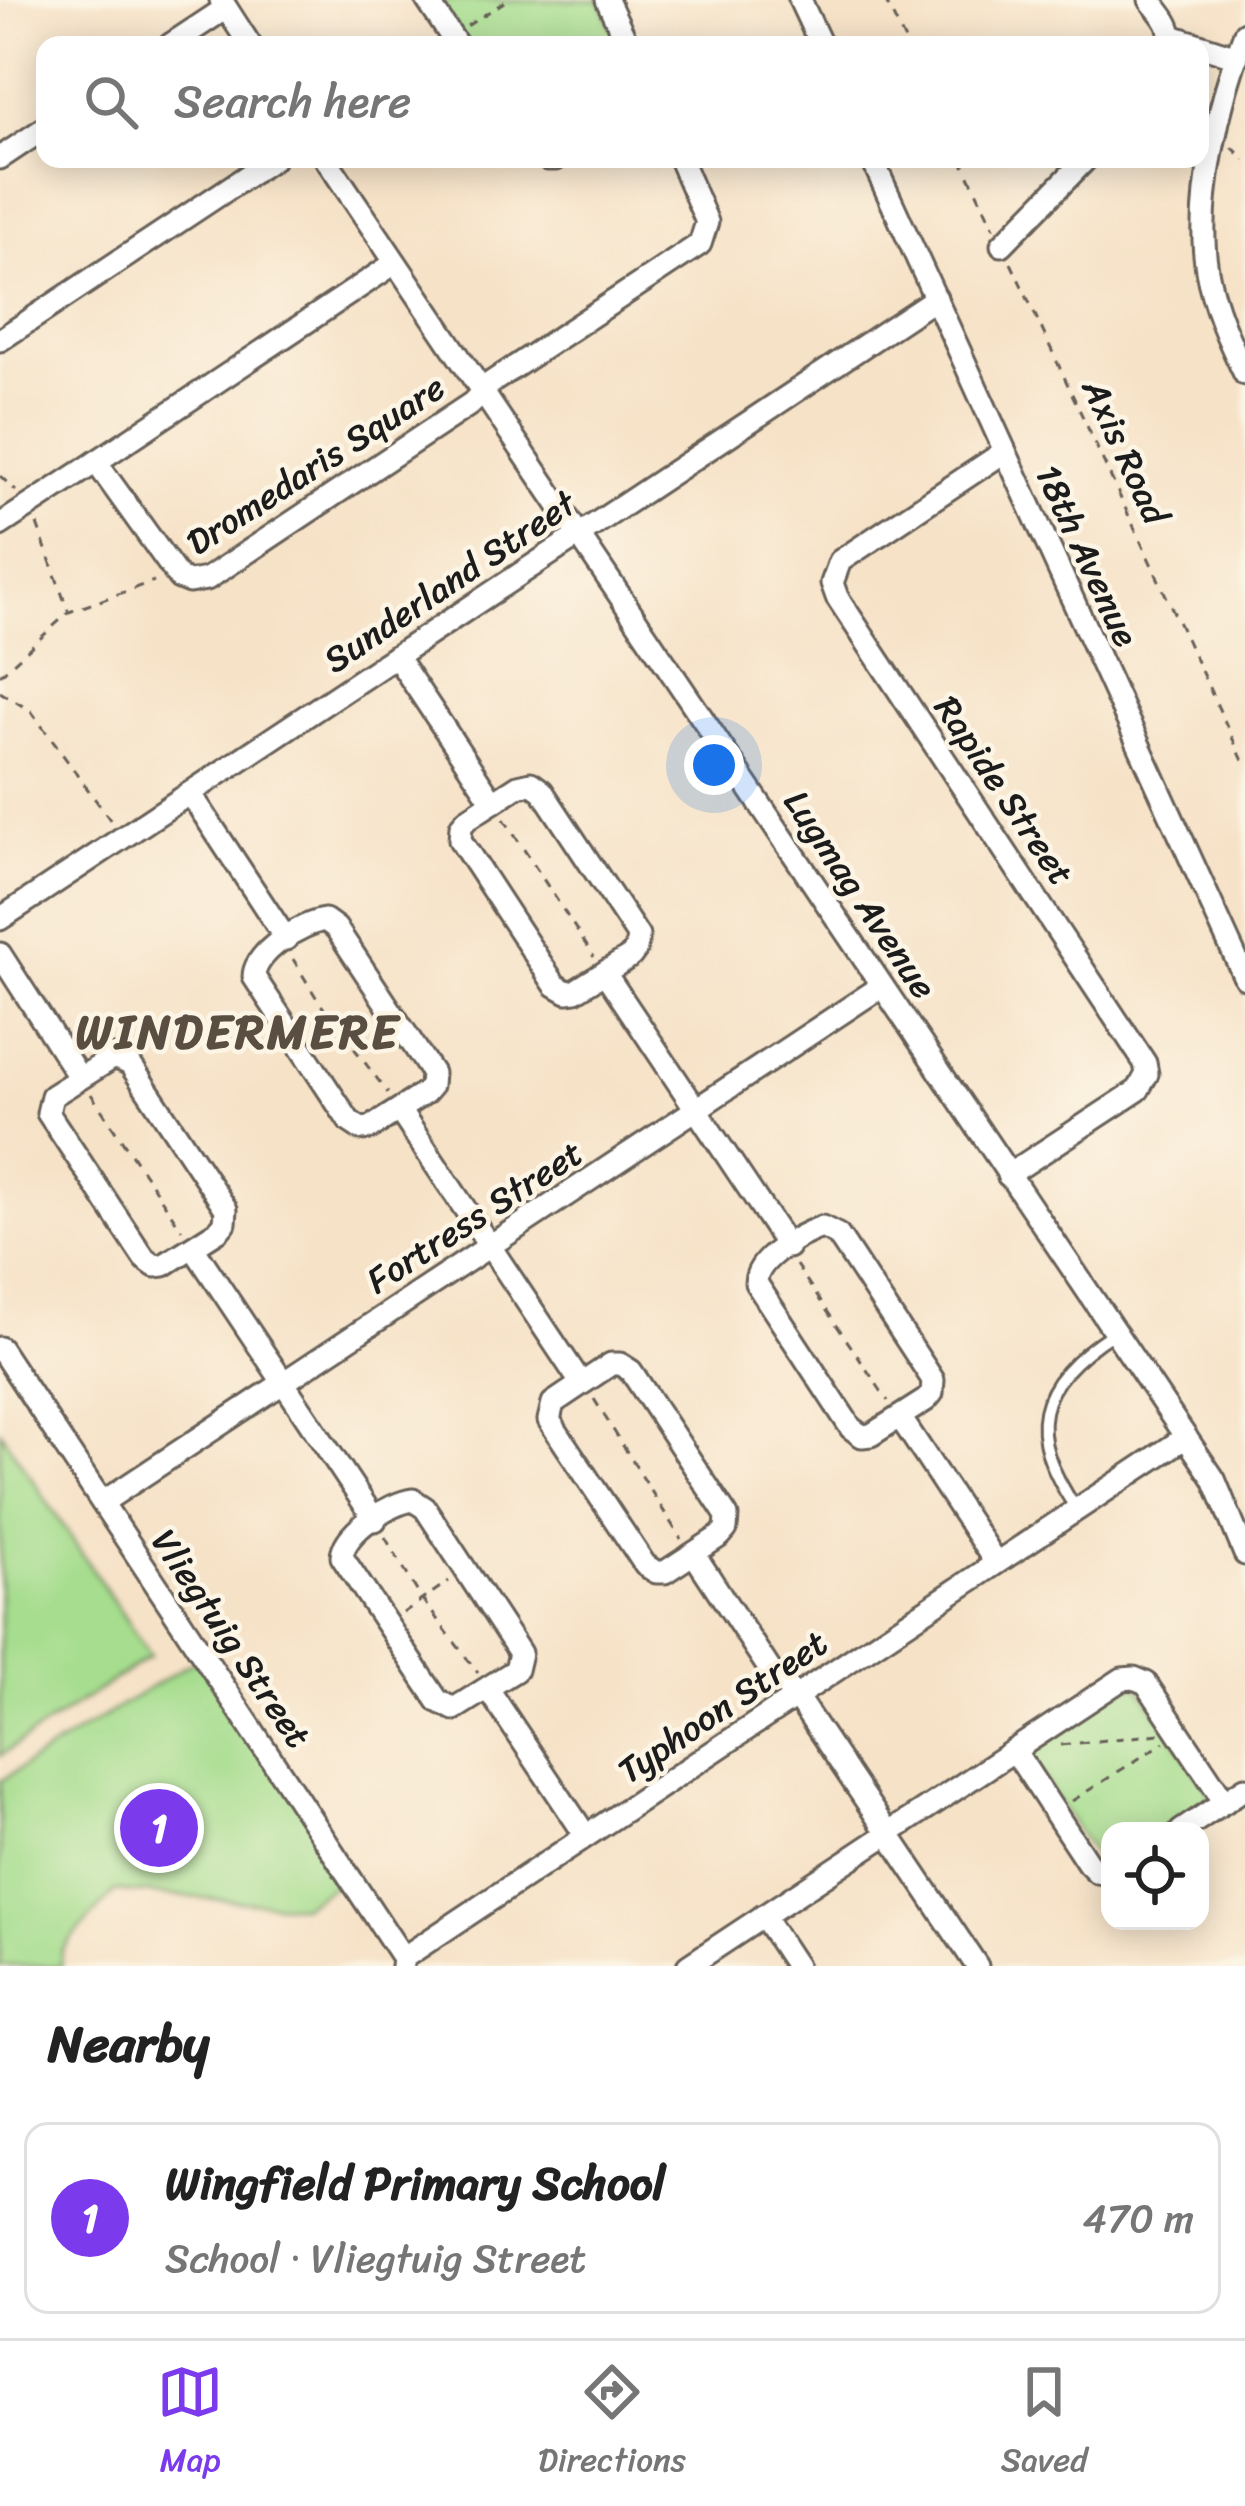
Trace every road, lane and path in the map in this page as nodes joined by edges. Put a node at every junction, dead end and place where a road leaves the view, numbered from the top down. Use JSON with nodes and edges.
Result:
{"nodes":[{"id":1,"x":427,"y":0,"type":"edge"},
{"id":2,"x":507,"y":0,"type":"edge"},
{"id":3,"x":607,"y":0,"type":"edge"},
{"id":4,"x":800,"y":0,"type":"edge"},
{"id":5,"x":885,"y":0,"type":"edge"},
{"id":6,"x":1150,"y":0,"type":"edge"},
{"id":7,"x":223,"y":4,"type":"edge"},
{"id":8,"x":1245,"y":33,"type":"edge"},
{"id":9,"x":182,"y":36,"type":"edge"},
{"id":10,"x":244,"y":36,"type":"edge"},
{"id":11,"x":448,"y":36,"type":"edge"},
{"id":12,"x":457,"y":36,"type":"edge"},
{"id":13,"x":624,"y":36,"type":"edge"},
{"id":14,"x":817,"y":36,"type":"edge"},
{"id":15,"x":903,"y":36,"type":"edge"},
{"id":16,"x":1169,"y":36,"type":"edge"},
{"id":17,"x":1209,"y":50,"type":"edge"},
{"id":18,"x":1237,"y":57,"type":"junction"},
{"id":19,"x":36,"y":134,"type":"edge"},
{"id":20,"x":0,"y":158,"type":"edge"},
{"id":21,"x":259,"y":168,"type":"edge"},
{"id":22,"x":332,"y":168,"type":"edge"},
{"id":23,"x":684,"y":168,"type":"edge"},
{"id":24,"x":876,"y":168,"type":"edge"},
{"id":25,"x":965,"y":168,"type":"edge"},
{"id":26,"x":1077,"y":168,"type":"edge"},
{"id":27,"x":1002,"y":245,"type":"junction"},
{"id":28,"x":395,"y":263,"type":"junction"},
{"id":29,"x":935,"y":298,"type":"junction"},
{"id":30,"x":0,"y":340,"type":"edge"},
{"id":31,"x":1245,"y":374,"type":"edge"},
{"id":32,"x":482,"y":392,"type":"junction"},
{"id":33,"x":1004,"y":452,"type":"junction"},
{"id":34,"x":97,"y":462,"type":"junction"},
{"id":35,"x":30,"y":506,"type":"junction"},
{"id":36,"x":0,"y":526,"type":"edge"},
{"id":37,"x":579,"y":534,"type":"junction"},
{"id":38,"x":173,"y":573,"type":"junction"},
{"id":39,"x":69,"y":613,"type":"junction"},
{"id":40,"x":396,"y":656,"type":"junction"},
{"id":41,"x":0,"y":675,"type":"edge"},
{"id":42,"x":0,"y":692,"type":"edge"},
{"id":43,"x":1245,"y":765,"type":"edge"},
{"id":44,"x":190,"y":793,"type":"junction"},
{"id":45,"x":493,"y":802,"type":"junction"},
{"id":46,"x":122,"y":838,"type":"junction"},
{"id":47,"x":0,"y":919,"type":"edge"},
{"id":48,"x":286,"y":939,"type":"junction"},
{"id":49,"x":0,"y":954,"type":"edge"},
{"id":50,"x":605,"y":973,"type":"junction"},
{"id":51,"x":1245,"y":978,"type":"edge"},
{"id":52,"x":882,"y":986,"type":"junction"},
{"id":53,"x":79,"y":1077,"type":"junction"},
{"id":54,"x":696,"y":1109,"type":"junction"},
{"id":55,"x":399,"y":1110,"type":"junction"},
{"id":56,"x":1008,"y":1175,"type":"junction"},
{"id":57,"x":490,"y":1246,"type":"junction"},
{"id":58,"x":788,"y":1246,"type":"junction"},
{"id":59,"x":193,"y":1247,"type":"junction"},
{"id":60,"x":1113,"y":1333,"type":"junction"},
{"id":61,"x":0,"y":1348,"type":"edge"},
{"id":62,"x":284,"y":1382,"type":"junction"},
{"id":63,"x":581,"y":1383,"type":"junction"},
{"id":64,"x":900,"y":1418,"type":"junction"},
{"id":65,"x":1186,"y":1437,"type":"junction"},
{"id":66,"x":103,"y":1502,"type":"junction"},
{"id":67,"x":1077,"y":1510,"type":"junction"},
{"id":68,"x":375,"y":1520,"type":"junction"},
{"id":69,"x":694,"y":1553,"type":"junction"},
{"id":70,"x":1245,"y":1554,"type":"edge"},
{"id":71,"x":996,"y":1564,"type":"junction"},
{"id":72,"x":466,"y":1570,"type":"junction"},
{"id":73,"x":421,"y":1598,"type":"junction"},
{"id":74,"x":387,"y":1625,"type":"junction"},
{"id":75,"x":488,"y":1689,"type":"junction"},
{"id":76,"x":796,"y":1696,"type":"junction"},
{"id":77,"x":1179,"y":1732,"type":"junction"},
{"id":78,"x":1061,"y":1745,"type":"dead end"},
{"id":79,"x":1014,"y":1750,"type":"junction"},
{"id":80,"x":1245,"y":1789,"type":"edge"},
{"id":81,"x":1225,"y":1802,"type":"junction"},
{"id":82,"x":1055,"y":1812,"type":"junction"},
{"id":83,"x":1195,"y":1822,"type":"edge"},
{"id":84,"x":889,"y":1833,"type":"junction"},
{"id":85,"x":586,"y":1836,"type":"junction"},
{"id":86,"x":1101,"y":1871,"type":"edge"},
{"id":87,"x":763,"y":1916,"type":"junction"},
{"id":88,"x":403,"y":1962,"type":"edge"},
{"id":89,"x":688,"y":1966,"type":"edge"},
{"id":90,"x":796,"y":1966,"type":"edge"},
{"id":91,"x":977,"y":1966,"type":"edge"}],
"edges":[{"from":1,"to":11,"type":"street"},
{"from":2,"to":12,"type":"path"},
{"from":3,"to":13,"type":"street"},
{"from":4,"to":14,"type":"street"},
{"from":5,"to":15,"type":"path"},
{"from":6,"to":16,"type":"street"},
{"from":7,"to":9,"type":"street"},
{"from":7,"to":10,"type":"street"},
{"from":8,"to":18,"type":"street"},
{"from":17,"to":18,"type":"street"},
{"from":18,"to":31,"type":"street"},
{"from":19,"to":20,"type":"street"},
{"from":21,"to":30,"type":"street"},
{"from":22,"to":28,"type":"street","name":"Lugmag Avenue"},
{"from":23,"to":32,"type":"street","name":"Dromedaris Square"},
{"from":24,"to":29,"type":"street","name":"18th Avenue"},
{"from":25,"to":27,"type":"path","name":"Axis Road"},
{"from":26,"to":27,"type":"street"},
{"from":27,"to":43,"type":"path","name":"Axis Road"},
{"from":28,"to":32,"type":"street","name":"Lugmag Avenue"},
{"from":28,"to":34,"type":"street"},
{"from":29,"to":33,"type":"street","name":"18th Avenue"},
{"from":29,"to":37,"type":"street","name":"Sunderland Street"},
{"from":32,"to":37,"type":"street","name":"Lugmag Avenue"},
{"from":32,"to":38,"type":"street","name":"Dromedaris Square"},
{"from":33,"to":51,"type":"street","name":"18th Avenue"},
{"from":33,"to":56,"type":"street","name":"Rapide Street"},
{"from":34,"to":35,"type":"street"},
{"from":34,"to":38,"type":"street","name":"Dromedaris Square"},
{"from":35,"to":36,"type":"street"},
{"from":35,"to":39,"type":"path"},
{"from":37,"to":40,"type":"street","name":"Sunderland Street"},
{"from":37,"to":52,"type":"street","name":"Lugmag Avenue"},
{"from":38,"to":39,"type":"path"},
{"from":39,"to":41,"type":"path"},
{"from":40,"to":44,"type":"street","name":"Sunderland Street"},
{"from":40,"to":45,"type":"street"},
{"from":42,"to":46,"type":"path"},
{"from":44,"to":46,"type":"street","name":"Sunderland Street"},
{"from":44,"to":48,"type":"street"},
{"from":45,"to":50,"type":"path"},
{"from":45,"to":50,"type":"street"},
{"from":45,"to":50,"type":"street"},
{"from":46,"to":47,"type":"street","name":"Sunderland Street"},
{"from":48,"to":55,"type":"path"},
{"from":48,"to":55,"type":"street"},
{"from":48,"to":55,"type":"street"},
{"from":49,"to":53,"type":"street"},
{"from":50,"to":54,"type":"street"},
{"from":52,"to":54,"type":"street","name":"Fortress Street"},
{"from":52,"to":56,"type":"street","name":"Lugmag Avenue"},
{"from":53,"to":59,"type":"path"},
{"from":53,"to":59,"type":"street"},
{"from":53,"to":59,"type":"street"},
{"from":54,"to":57,"type":"street","name":"Fortress Street"},
{"from":54,"to":58,"type":"street"},
{"from":55,"to":57,"type":"street"},
{"from":56,"to":60,"type":"street","name":"Lugmag Avenue"},
{"from":57,"to":62,"type":"street","name":"Fortress Street"},
{"from":57,"to":63,"type":"street"},
{"from":58,"to":64,"type":"path"},
{"from":58,"to":64,"type":"street"},
{"from":58,"to":64,"type":"street"},
{"from":59,"to":62,"type":"street"},
{"from":60,"to":65,"type":"street","name":"Lugmag Avenue"},
{"from":60,"to":67,"type":"lane"},
{"from":61,"to":66,"type":"street","name":"Vliegtuig Street"},
{"from":62,"to":66,"type":"street","name":"Fortress Street"},
{"from":62,"to":68,"type":"street"},
{"from":63,"to":69,"type":"path"},
{"from":63,"to":69,"type":"street"},
{"from":63,"to":69,"type":"street"},
{"from":64,"to":71,"type":"street"},
{"from":65,"to":67,"type":"street","name":"Typhoon Street"},
{"from":65,"to":70,"type":"street","name":"Lugmag Avenue"},
{"from":66,"to":88,"type":"street","name":"Vliegtuig Street"},
{"from":67,"to":71,"type":"street","name":"Typhoon Street"},
{"from":68,"to":72,"type":"street"},
{"from":68,"to":73,"type":"path"},
{"from":68,"to":74,"type":"street"},
{"from":69,"to":76,"type":"street"},
{"from":71,"to":76,"type":"street","name":"Typhoon Street"},
{"from":72,"to":73,"type":"path"},
{"from":72,"to":75,"type":"street"},
{"from":73,"to":74,"type":"path"},
{"from":73,"to":75,"type":"path"},
{"from":74,"to":75,"type":"street"},
{"from":75,"to":85,"type":"street"},
{"from":76,"to":84,"type":"street"},
{"from":76,"to":85,"type":"street","name":"Typhoon Street"},
{"from":77,"to":78,"type":"path"},
{"from":77,"to":79,"type":"street"},
{"from":77,"to":81,"type":"street"},
{"from":77,"to":82,"type":"path"},
{"from":79,"to":82,"type":"street"},
{"from":79,"to":84,"type":"street"},
{"from":80,"to":81,"type":"street"},
{"from":81,"to":83,"type":"street"},
{"from":82,"to":86,"type":"street"},
{"from":84,"to":87,"type":"street"},
{"from":84,"to":91,"type":"street"},
{"from":85,"to":88,"type":"street","name":"Typhoon Street"},
{"from":87,"to":89,"type":"street"},
{"from":87,"to":90,"type":"street"}]}
